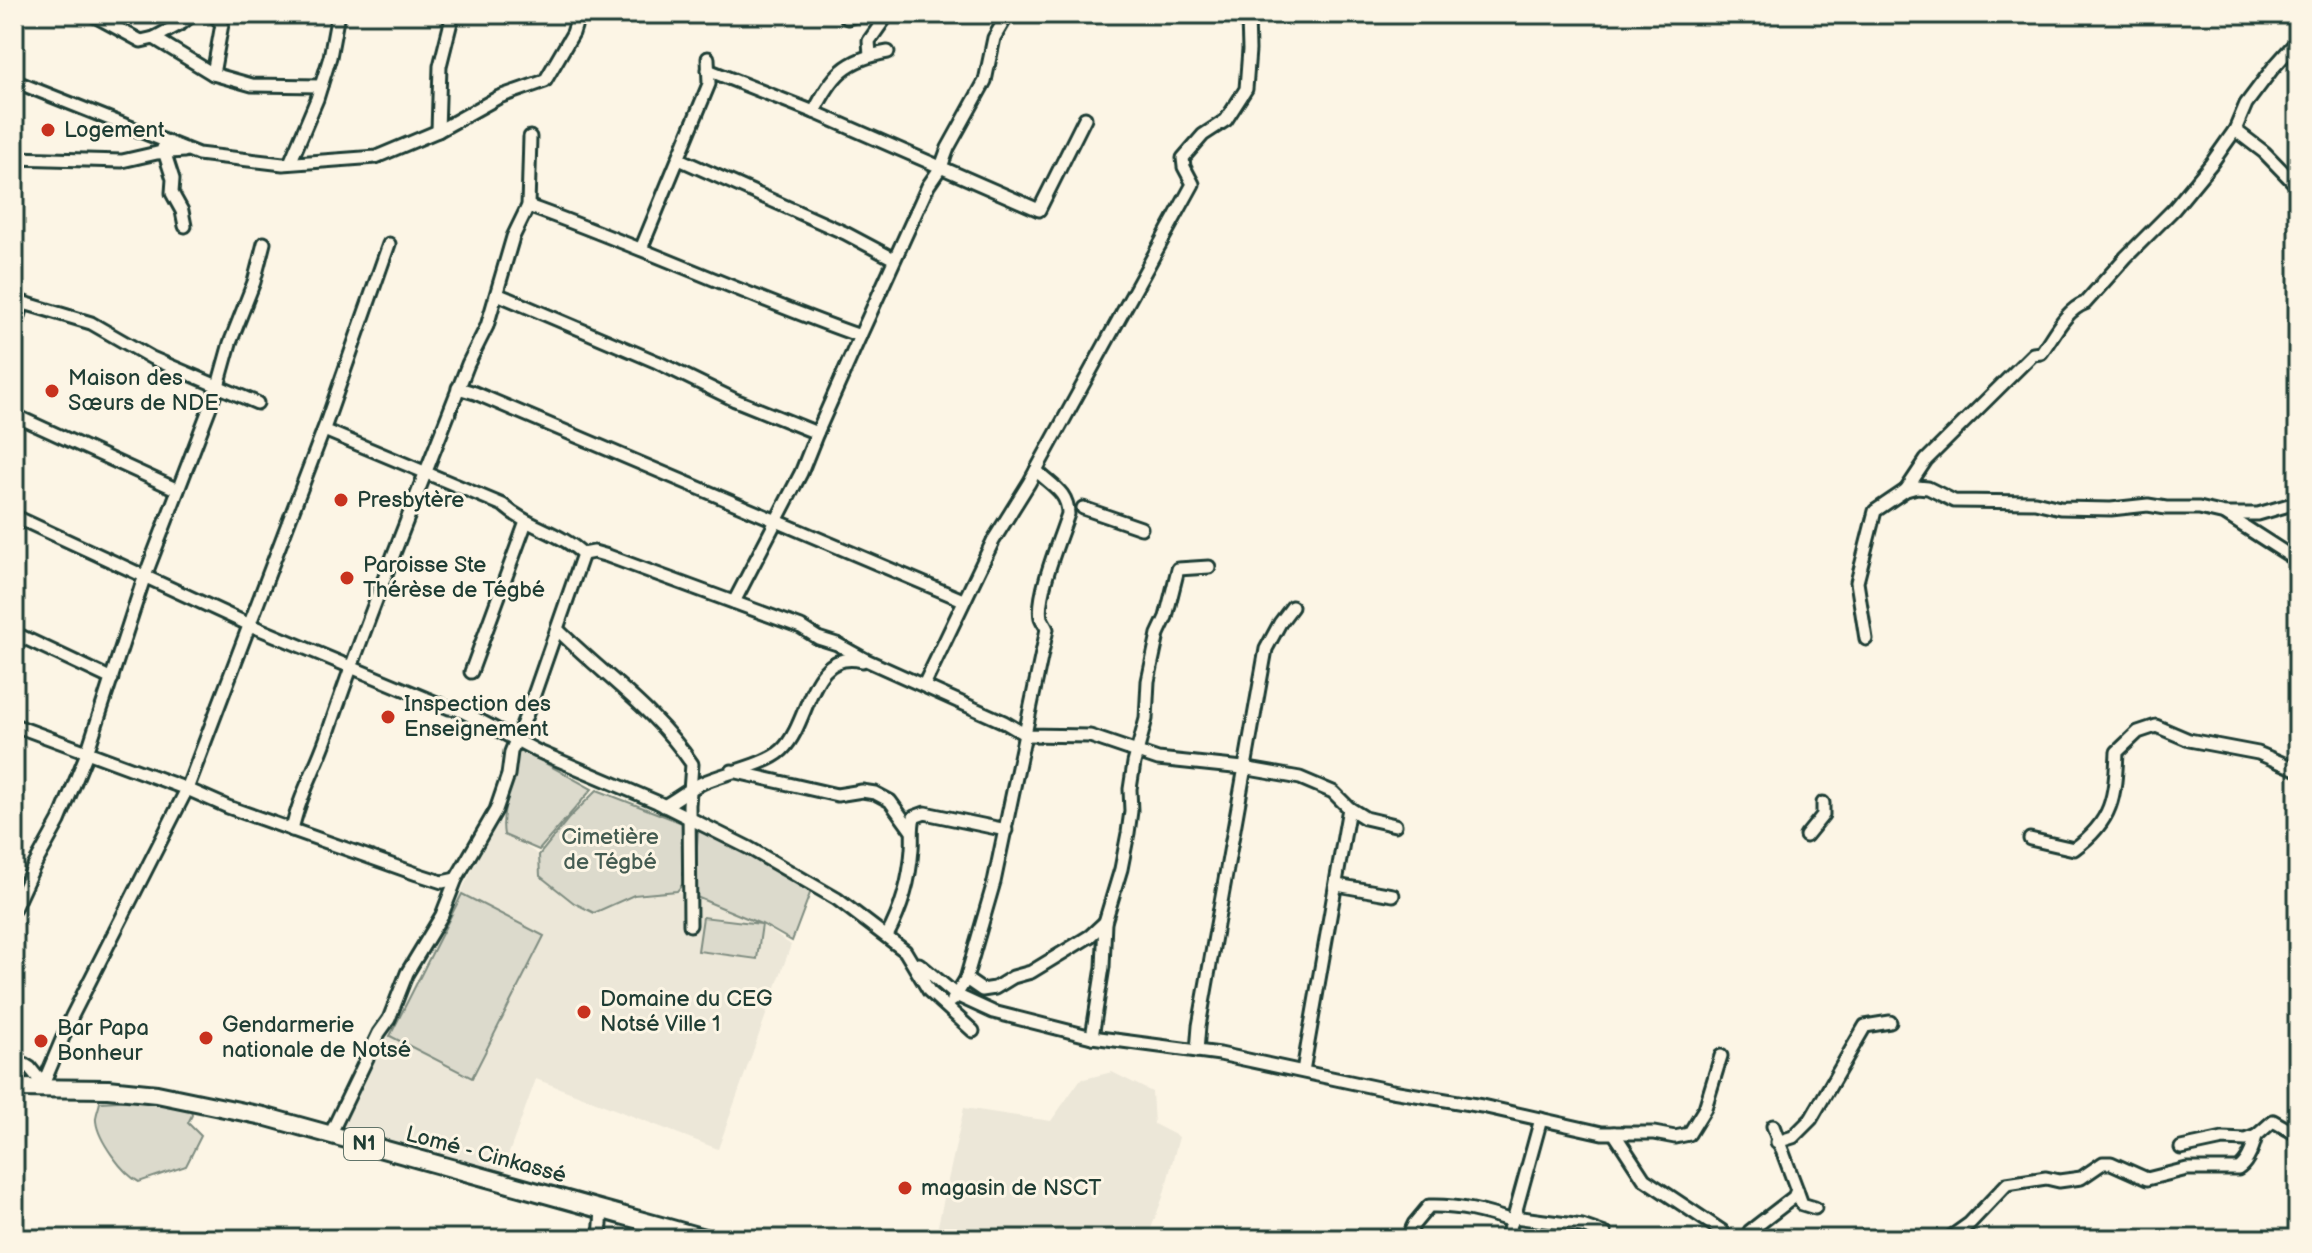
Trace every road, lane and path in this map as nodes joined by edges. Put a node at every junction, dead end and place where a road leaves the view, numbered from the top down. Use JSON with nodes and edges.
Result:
{"nodes":[{"id":1,"x":91,"y":14,"type":"edge"},
{"id":2,"x":115,"y":14,"type":"edge"},
{"id":3,"x":193,"y":14,"type":"edge"},
{"id":4,"x":213,"y":14,"type":"edge"},
{"id":5,"x":338,"y":14,"type":"edge"},
{"id":6,"x":453,"y":14,"type":"edge"},
{"id":7,"x":579,"y":14,"type":"edge"},
{"id":8,"x":862,"y":14,"type":"edge"},
{"id":9,"x":888,"y":14,"type":"edge"},
{"id":10,"x":1008,"y":14,"type":"edge"},
{"id":11,"x":1252,"y":14,"type":"edge"},
{"id":12,"x":847,"y":18,"type":"dead end"},
{"id":13,"x":118,"y":28,"type":"junction"},
{"id":14,"x":154,"y":38,"type":"junction"},
{"id":15,"x":2298,"y":40,"type":"edge"},
{"id":16,"x":888,"y":52,"type":"dead end"},
{"id":17,"x":870,"y":55,"type":"junction"},
{"id":18,"x":213,"y":74,"type":"junction"},
{"id":19,"x":14,"y":81,"type":"edge"},
{"id":20,"x":321,"y":86,"type":"junction"},
{"id":21,"x":814,"y":112,"type":"junction"},
{"id":22,"x":1085,"y":118,"type":"dead end"},
{"id":23,"x":2235,"y":130,"type":"junction"},
{"id":24,"x":438,"y":131,"type":"junction"},
{"id":25,"x":530,"y":137,"type":"dead end"},
{"id":26,"x":162,"y":139,"type":"junction"},
{"id":27,"x":191,"y":151,"type":"junction"},
{"id":28,"x":165,"y":152,"type":"junction"},
{"id":29,"x":14,"y":158,"type":"edge"},
{"id":30,"x":679,"y":159,"type":"junction"},
{"id":31,"x":290,"y":163,"type":"junction"},
{"id":32,"x":941,"y":167,"type":"junction"},
{"id":33,"x":2298,"y":187,"type":"edge"},
{"id":34,"x":528,"y":206,"type":"junction"},
{"id":35,"x":185,"y":226,"type":"dead end"},
{"id":36,"x":264,"y":243,"type":"dead end"},
{"id":37,"x":389,"y":244,"type":"dead end"},
{"id":38,"x":641,"y":249,"type":"junction"},
{"id":39,"x":894,"y":259,"type":"junction"},
{"id":40,"x":497,"y":294,"type":"junction"},
{"id":41,"x":19,"y":301,"type":"edge"},
{"id":42,"x":14,"y":334,"type":"edge"},
{"id":43,"x":860,"y":336,"type":"junction"},
{"id":44,"x":218,"y":386,"type":"junction"},
{"id":45,"x":458,"y":388,"type":"junction"},
{"id":46,"x":257,"y":403,"type":"dead end"},
{"id":47,"x":14,"y":415,"type":"edge"},
{"id":48,"x":324,"y":430,"type":"junction"},
{"id":49,"x":817,"y":433,"type":"junction"},
{"id":50,"x":1036,"y":470,"type":"junction"},
{"id":51,"x":426,"y":473,"type":"junction"},
{"id":52,"x":178,"y":490,"type":"junction"},
{"id":53,"x":1906,"y":490,"type":"junction"},
{"id":54,"x":2298,"y":506,"type":"edge"},
{"id":55,"x":1083,"y":508,"type":"dead end"},
{"id":56,"x":2225,"y":514,"type":"junction"},
{"id":57,"x":14,"y":516,"type":"edge"},
{"id":58,"x":526,"y":522,"type":"junction"},
{"id":59,"x":775,"y":522,"type":"junction"},
{"id":60,"x":1141,"y":528,"type":"dead end"},
{"id":61,"x":583,"y":554,"type":"junction"},
{"id":62,"x":2298,"y":561,"type":"edge"},
{"id":63,"x":1209,"y":567,"type":"dead end"},
{"id":64,"x":145,"y":577,"type":"junction"},
{"id":65,"x":963,"y":600,"type":"junction"},
{"id":66,"x":734,"y":602,"type":"junction"},
{"id":67,"x":1292,"y":607,"type":"dead end"},
{"id":68,"x":250,"y":625,"type":"junction"},
{"id":69,"x":557,"y":629,"type":"junction"},
{"id":70,"x":14,"y":633,"type":"edge"},
{"id":71,"x":1866,"y":639,"type":"dead end"},
{"id":72,"x":866,"y":660,"type":"junction"},
{"id":73,"x":350,"y":667,"type":"junction"},
{"id":74,"x":471,"y":672,"type":"dead end"},
{"id":75,"x":112,"y":679,"type":"junction"},
{"id":76,"x":924,"y":685,"type":"junction"},
{"id":77,"x":14,"y":725,"type":"edge"},
{"id":78,"x":1026,"y":735,"type":"junction"},
{"id":79,"x":515,"y":740,"type":"junction"},
{"id":80,"x":87,"y":753,"type":"junction"},
{"id":81,"x":1138,"y":753,"type":"junction"},
{"id":82,"x":1243,"y":768,"type":"junction"},
{"id":83,"x":2298,"y":770,"type":"edge"},
{"id":84,"x":731,"y":771,"type":"junction"},
{"id":85,"x":187,"y":789,"type":"junction"},
{"id":86,"x":690,"y":790,"type":"junction"},
{"id":87,"x":1823,"y":803,"type":"dead end"},
{"id":88,"x":664,"y":806,"type":"junction"},
{"id":89,"x":1349,"y":808,"type":"junction"},
{"id":90,"x":691,"y":819,"type":"junction"},
{"id":91,"x":1395,"y":825,"type":"dead end"},
{"id":92,"x":292,"y":830,"type":"junction"},
{"id":93,"x":911,"y":830,"type":"junction"},
{"id":94,"x":1006,"y":830,"type":"junction"},
{"id":95,"x":1806,"y":836,"type":"dead end"},
{"id":96,"x":2030,"y":839,"type":"dead end"},
{"id":97,"x":456,"y":879,"type":"junction"},
{"id":98,"x":1337,"y":885,"type":"junction"},
{"id":99,"x":1393,"y":895,"type":"dead end"},
{"id":100,"x":14,"y":909,"type":"edge"},
{"id":101,"x":1105,"y":922,"type":"junction"},
{"id":102,"x":690,"y":925,"type":"dead end"},
{"id":103,"x":887,"y":936,"type":"junction"},
{"id":104,"x":905,"y":951,"type":"junction"},
{"id":105,"x":966,"y":979,"type":"junction"},
{"id":106,"x":956,"y":995,"type":"junction"},
{"id":107,"x":947,"y":1008,"type":"junction"},
{"id":108,"x":1890,"y":1022,"type":"dead end"},
{"id":109,"x":973,"y":1031,"type":"dead end"},
{"id":110,"x":1092,"y":1037,"type":"junction"},
{"id":111,"x":1197,"y":1051,"type":"junction"},
{"id":112,"x":1721,"y":1056,"type":"dead end"},
{"id":113,"x":14,"y":1058,"type":"edge"},
{"id":114,"x":1303,"y":1071,"type":"junction"},
{"id":115,"x":42,"y":1085,"type":"junction"},
{"id":116,"x":14,"y":1088,"type":"edge"},
{"id":117,"x":1541,"y":1119,"type":"junction"},
{"id":118,"x":1773,"y":1126,"type":"dead end"},
{"id":119,"x":1614,"y":1133,"type":"junction"},
{"id":120,"x":330,"y":1135,"type":"junction"},
{"id":121,"x":2298,"y":1135,"type":"edge"},
{"id":122,"x":2256,"y":1136,"type":"junction"},
{"id":123,"x":1777,"y":1142,"type":"junction"},
{"id":124,"x":2181,"y":1148,"type":"dead end"},
{"id":125,"x":1797,"y":1190,"type":"junction"},
{"id":126,"x":1802,"y":1204,"type":"junction"},
{"id":127,"x":1784,"y":1206,"type":"junction"},
{"id":128,"x":1815,"y":1208,"type":"dead end"},
{"id":129,"x":602,"y":1209,"type":"junction"},
{"id":130,"x":1513,"y":1219,"type":"junction"},
{"id":131,"x":1605,"y":1234,"type":"dead end"},
{"id":132,"x":600,"y":1239,"type":"edge"},
{"id":133,"x":708,"y":1239,"type":"edge"},
{"id":134,"x":1407,"y":1239,"type":"edge"},
{"id":135,"x":1505,"y":1239,"type":"edge"},
{"id":136,"x":1726,"y":1239,"type":"edge"},
{"id":137,"x":1746,"y":1239,"type":"edge"},
{"id":138,"x":1948,"y":1239,"type":"edge"}],
"edges":[{"from":1,"to":13,"type":"street"},
{"from":2,"to":13,"type":"street"},
{"from":3,"to":14,"type":"street"},
{"from":4,"to":18,"type":"street"},
{"from":5,"to":20,"type":"street"},
{"from":6,"to":24,"type":"street"},
{"from":7,"to":24,"type":"street"},
{"from":8,"to":12,"type":"street"},
{"from":9,"to":17,"type":"street"},
{"from":10,"to":32,"type":"street"},
{"from":11,"to":50,"type":"street"},
{"from":13,"to":14,"type":"street"},
{"from":14,"to":18,"type":"street"},
{"from":15,"to":23,"type":"street"},
{"from":16,"to":17,"type":"street"},
{"from":17,"to":21,"type":"street"},
{"from":18,"to":20,"type":"street"},
{"from":19,"to":26,"type":"street"},
{"from":20,"to":31,"type":"street"},
{"from":21,"to":30,"type":"street"},
{"from":21,"to":32,"type":"street"},
{"from":22,"to":32,"type":"street"},
{"from":23,"to":33,"type":"street"},
{"from":23,"to":53,"type":"street"},
{"from":24,"to":31,"type":"street"},
{"from":25,"to":34,"type":"street"},
{"from":26,"to":27,"type":"street"},
{"from":26,"to":28,"type":"street"},
{"from":27,"to":28,"type":"street"},
{"from":27,"to":31,"type":"street"},
{"from":28,"to":29,"type":"street"},
{"from":28,"to":35,"type":"street"},
{"from":30,"to":38,"type":"street"},
{"from":30,"to":39,"type":"street"},
{"from":32,"to":39,"type":"street"},
{"from":34,"to":38,"type":"street"},
{"from":34,"to":40,"type":"street"},
{"from":36,"to":44,"type":"street"},
{"from":37,"to":48,"type":"street"},
{"from":38,"to":43,"type":"street"},
{"from":39,"to":43,"type":"street"},
{"from":40,"to":45,"type":"street"},
{"from":40,"to":49,"type":"street"},
{"from":41,"to":42,"type":"street"},
{"from":41,"to":44,"type":"street"},
{"from":43,"to":49,"type":"street"},
{"from":44,"to":46,"type":"street"},
{"from":44,"to":52,"type":"street"},
{"from":45,"to":51,"type":"street"},
{"from":45,"to":59,"type":"street"},
{"from":47,"to":52,"type":"street"},
{"from":48,"to":51,"type":"street"},
{"from":48,"to":68,"type":"street"},
{"from":49,"to":59,"type":"street"},
{"from":50,"to":65,"type":"street"},
{"from":50,"to":78,"type":"street"},
{"from":51,"to":58,"type":"street"},
{"from":51,"to":73,"type":"street"},
{"from":52,"to":64,"type":"street"},
{"from":53,"to":56,"type":"street"},
{"from":53,"to":71,"type":"street"},
{"from":54,"to":56,"type":"street"},
{"from":55,"to":60,"type":"street"},
{"from":56,"to":62,"type":"street"},
{"from":57,"to":64,"type":"street"},
{"from":58,"to":61,"type":"street"},
{"from":58,"to":74,"type":"street"},
{"from":59,"to":65,"type":"street"},
{"from":59,"to":66,"type":"street"},
{"from":61,"to":66,"type":"street"},
{"from":61,"to":69,"type":"street"},
{"from":63,"to":81,"type":"street"},
{"from":64,"to":68,"type":"street"},
{"from":64,"to":75,"type":"street"},
{"from":65,"to":76,"type":"street"},
{"from":66,"to":72,"type":"street"},
{"from":67,"to":82,"type":"street"},
{"from":68,"to":73,"type":"street"},
{"from":68,"to":85,"type":"street"},
{"from":69,"to":79,"type":"street"},
{"from":69,"to":86,"type":"street"},
{"from":70,"to":75,"type":"street"},
{"from":72,"to":76,"type":"street"},
{"from":72,"to":84,"type":"street"},
{"from":73,"to":79,"type":"street"},
{"from":73,"to":92,"type":"street"},
{"from":75,"to":80,"type":"street"},
{"from":76,"to":78,"type":"street"},
{"from":77,"to":80,"type":"street"},
{"from":78,"to":81,"type":"street"},
{"from":78,"to":94,"type":"street"},
{"from":79,"to":88,"type":"street"},
{"from":79,"to":97,"type":"street"},
{"from":80,"to":85,"type":"street"},
{"from":80,"to":100,"type":"street"},
{"from":81,"to":82,"type":"street"},
{"from":81,"to":101,"type":"street"},
{"from":82,"to":89,"type":"street"},
{"from":82,"to":111,"type":"street"},
{"from":83,"to":96,"type":"street"},
{"from":84,"to":86,"type":"street"},
{"from":84,"to":93,"type":"street"},
{"from":85,"to":92,"type":"street"},
{"from":85,"to":115,"type":"street"},
{"from":86,"to":88,"type":"street"},
{"from":86,"to":90,"type":"street"},
{"from":87,"to":95,"type":"street"},
{"from":88,"to":90,"type":"street"},
{"from":89,"to":91,"type":"street"},
{"from":89,"to":98,"type":"street"},
{"from":90,"to":102,"type":"street"},
{"from":90,"to":103,"type":"street"},
{"from":92,"to":97,"type":"street"},
{"from":93,"to":94,"type":"street"},
{"from":93,"to":103,"type":"street"},
{"from":94,"to":105,"type":"street"},
{"from":97,"to":120,"type":"street"},
{"from":98,"to":99,"type":"street"},
{"from":98,"to":114,"type":"street"},
{"from":101,"to":105,"type":"street"},
{"from":101,"to":110,"type":"street"},
{"from":103,"to":104,"type":"street"},
{"from":104,"to":106,"type":"street"},
{"from":104,"to":107,"type":"street"},
{"from":105,"to":106,"type":"street"},
{"from":106,"to":107,"type":"street"},
{"from":106,"to":110,"type":"street"},
{"from":107,"to":109,"type":"street"},
{"from":108,"to":123,"type":"street"},
{"from":110,"to":111,"type":"street"},
{"from":111,"to":114,"type":"street"},
{"from":112,"to":119,"type":"street"},
{"from":113,"to":115,"type":"street"},
{"from":114,"to":117,"type":"street"},
{"from":115,"to":116,"type":"highway","name":"Lomé - Cinkassé","number":"N1"},
{"from":115,"to":120,"type":"highway","name":"Lomé - Cinkassé","number":"N1"},
{"from":117,"to":119,"type":"street"},
{"from":117,"to":130,"type":"street"},
{"from":118,"to":123,"type":"street"},
{"from":119,"to":136,"type":"street"},
{"from":120,"to":129,"type":"highway","name":"Lomé - Cinkassé","number":"N1"},
{"from":121,"to":122,"type":"street"},
{"from":122,"to":124,"type":"street"},
{"from":122,"to":138,"type":"street"},
{"from":123,"to":125,"type":"street"},
{"from":125,"to":126,"type":"street"},
{"from":125,"to":127,"type":"street"},
{"from":126,"to":127,"type":"street"},
{"from":126,"to":128,"type":"street"},
{"from":127,"to":137,"type":"street"},
{"from":129,"to":132,"type":"street"},
{"from":129,"to":133,"type":"highway","name":"Lomé - Cinkassé","number":"N1"},
{"from":130,"to":131,"type":"street"},
{"from":130,"to":134,"type":"street"},
{"from":130,"to":135,"type":"street"}]}
